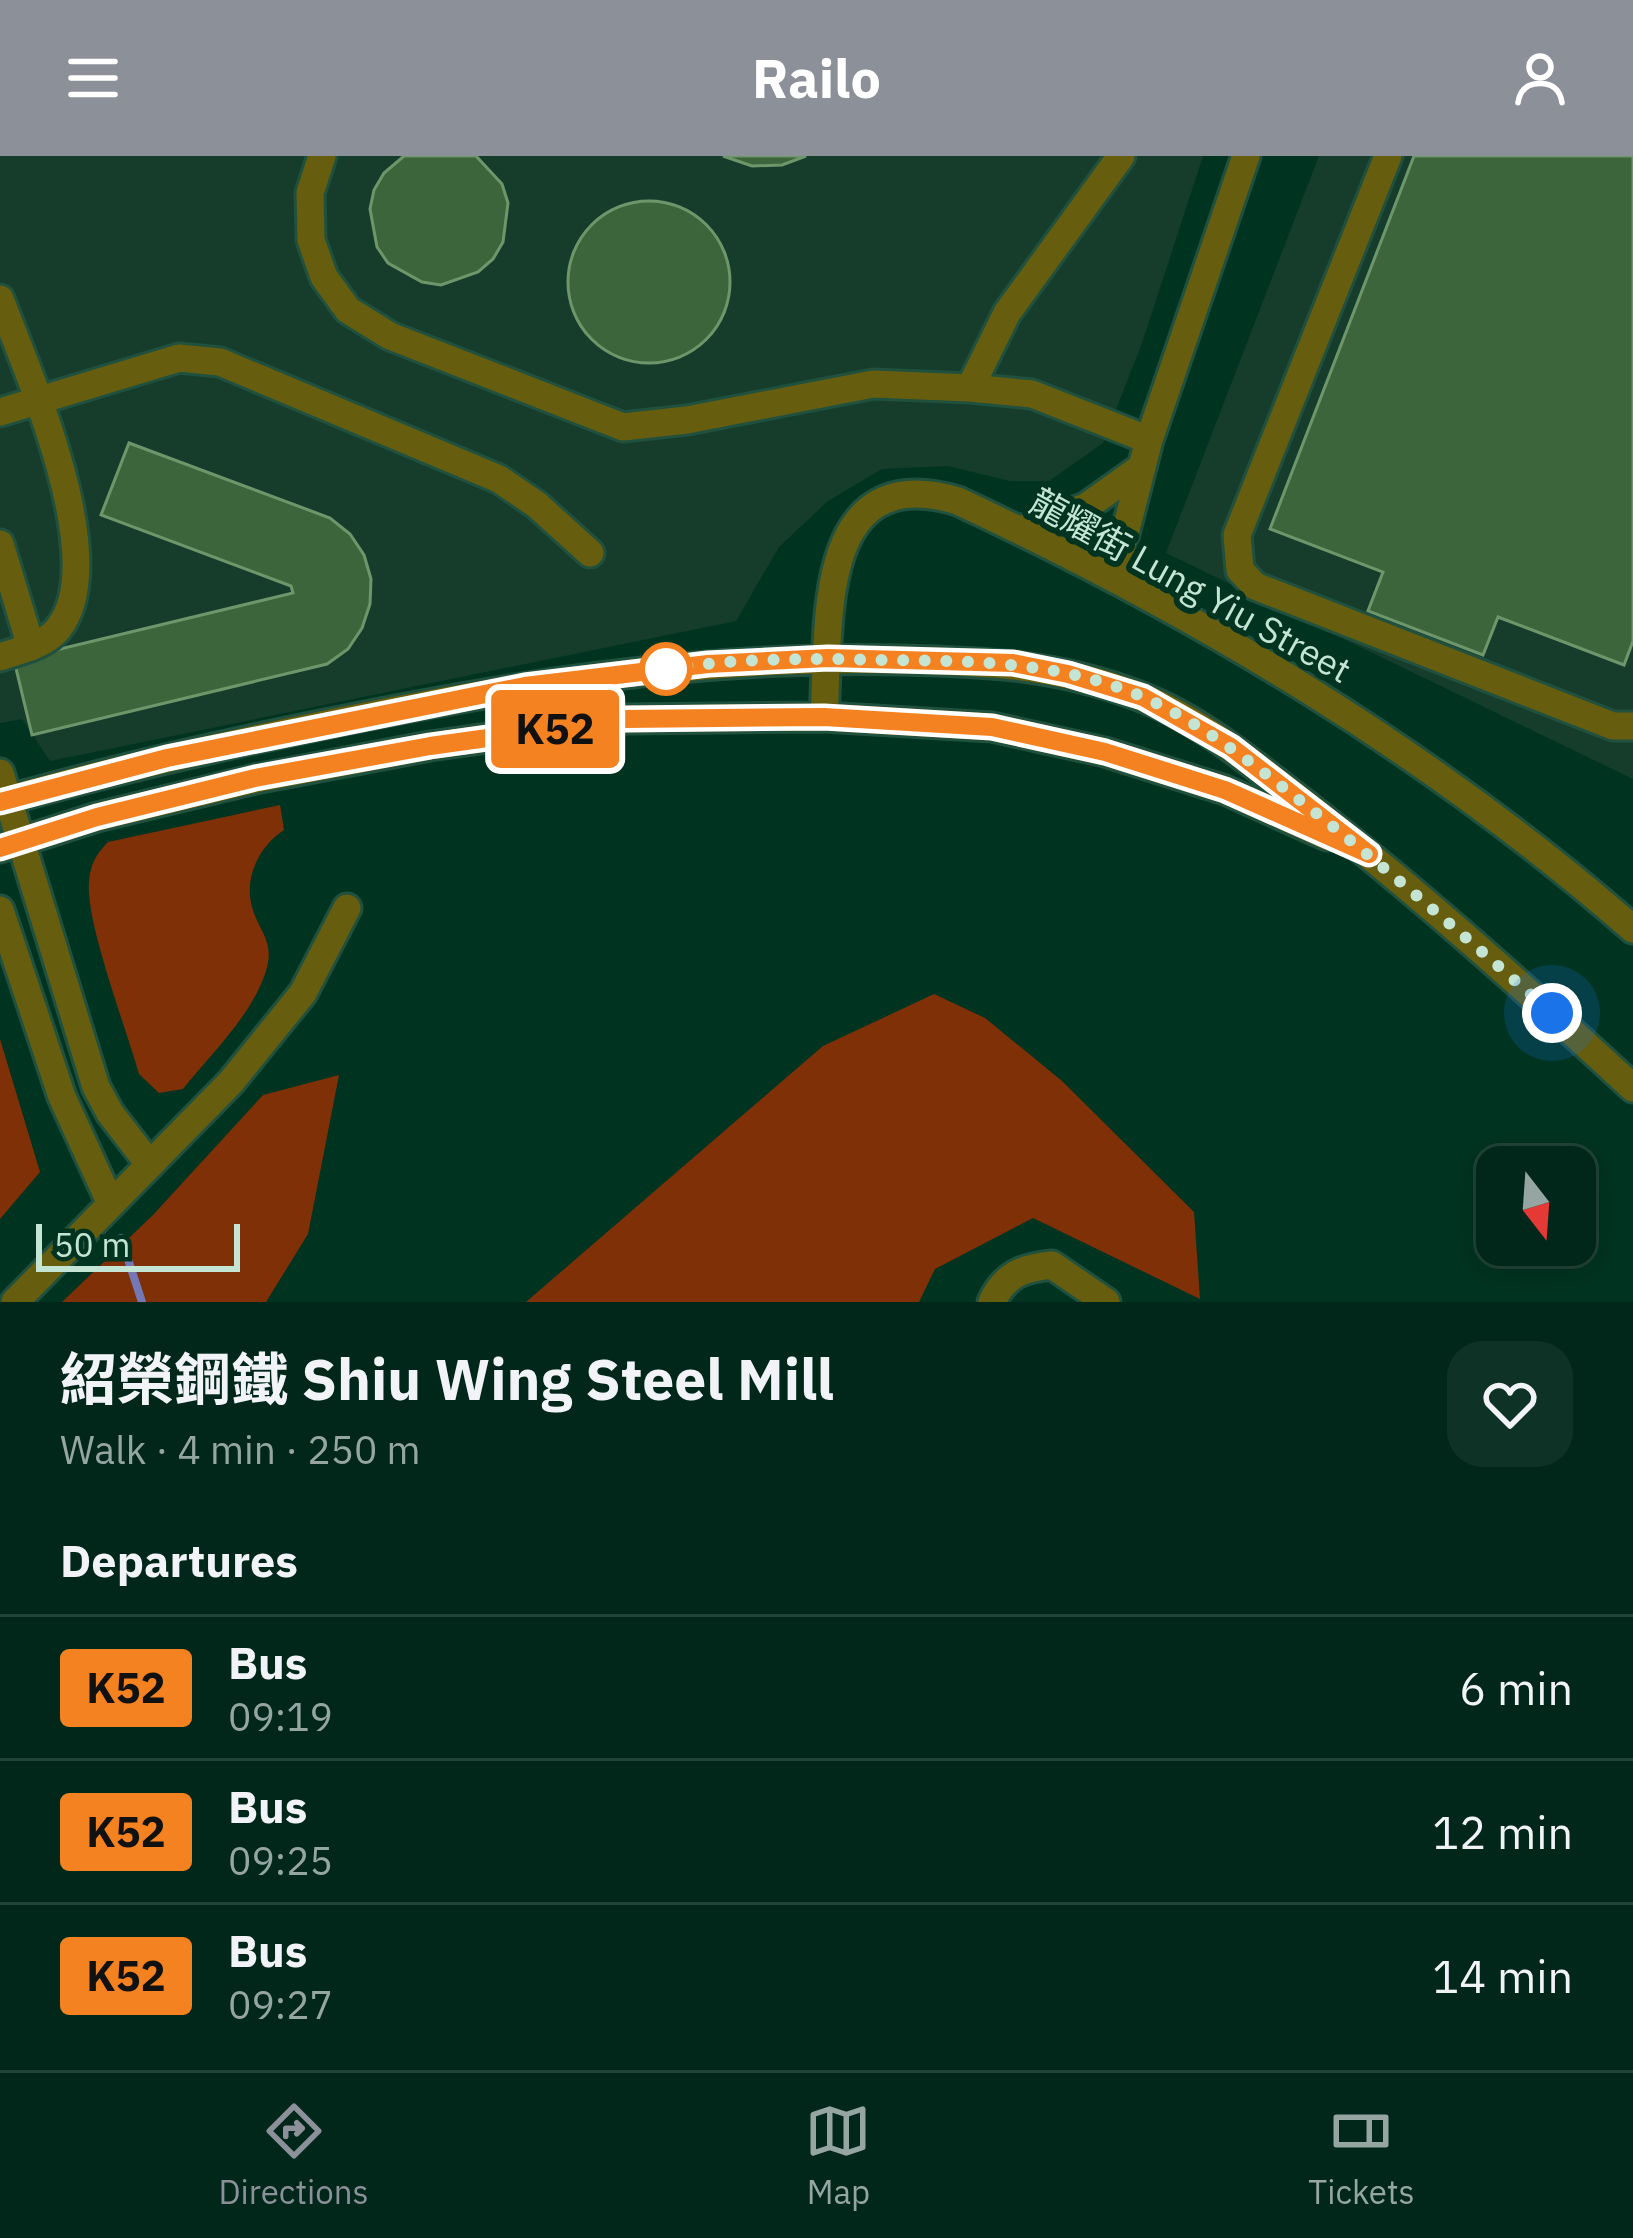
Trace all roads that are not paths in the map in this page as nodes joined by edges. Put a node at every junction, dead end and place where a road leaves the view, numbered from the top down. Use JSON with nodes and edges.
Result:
{"nodes":[{"id":1,"x":322,"y":156,"type":"edge"},
{"id":2,"x":1120,"y":156,"type":"edge"},
{"id":3,"x":1246,"y":156,"type":"edge"},
{"id":4,"x":1388,"y":156,"type":"edge"},
{"id":5,"x":0,"y":299,"type":"edge"},
{"id":6,"x":970,"y":388,"type":"junction"},
{"id":7,"x":37,"y":400,"type":"junction"},
{"id":8,"x":0,"y":412,"type":"edge"},
{"id":9,"x":1146,"y":453,"type":"junction"},
{"id":10,"x":1020,"y":530,"type":"junction"},
{"id":11,"x":0,"y":544,"type":"edge"},
{"id":12,"x":590,"y":553,"type":"dead end"},
{"id":13,"x":1114,"y":576,"type":"junction"},
{"id":14,"x":31,"y":646,"type":"junction"},
{"id":15,"x":0,"y":657,"type":"edge"},
{"id":16,"x":828,"y":658,"type":"junction"},
{"id":17,"x":824,"y":717,"type":"junction"},
{"id":18,"x":1633,"y":726,"type":"edge"},
{"id":19,"x":3,"y":792,"type":"edge"},
{"id":20,"x":10,"y":844,"type":"edge"},
{"id":21,"x":1369,"y":854,"type":"junction"},
{"id":22,"x":347,"y":908,"type":"dead end"},
{"id":23,"x":0,"y":910,"type":"edge"},
{"id":24,"x":1633,"y":929,"type":"edge"},
{"id":25,"x":1633,"y":1088,"type":"edge"},
{"id":26,"x":150,"y":1165,"type":"junction"},
{"id":27,"x":111,"y":1204,"type":"junction"},
{"id":28,"x":15,"y":1302,"type":"edge"},
{"id":29,"x":992,"y":1302,"type":"edge"},
{"id":30,"x":1106,"y":1302,"type":"edge"}],
"edges":[{"from":1,"to":6,"type":"street"},
{"from":2,"to":6,"type":"street"},
{"from":3,"to":9,"type":"street"},
{"from":4,"to":18,"type":"street"},
{"from":5,"to":7,"type":"street"},
{"from":6,"to":9,"type":"street"},
{"from":7,"to":8,"type":"street"},
{"from":7,"to":12,"type":"street"},
{"from":7,"to":14,"type":"street"},
{"from":9,"to":10,"type":"street"},
{"from":9,"to":13,"type":"street"},
{"from":10,"to":13,"type":"street","name":"龍耀街 Lung Yiu Street"},
{"from":10,"to":16,"type":"street","name":"龍耀街 Lung Yiu Street"},
{"from":11,"to":14,"type":"street"},
{"from":13,"to":24,"type":"street","name":"龍耀街 Lung Yiu Street"},
{"from":14,"to":15,"type":"street"},
{"from":16,"to":17,"type":"street","name":"龍耀街 Lung Yiu Street"},
{"from":16,"to":19,"type":"street"},
{"from":16,"to":21,"type":"street"},
{"from":17,"to":20,"type":"street"},
{"from":17,"to":21,"type":"street"},
{"from":19,"to":20,"type":"street"},
{"from":20,"to":26,"type":"street"},
{"from":21,"to":25,"type":"street"},
{"from":22,"to":26,"type":"street"},
{"from":23,"to":27,"type":"street"},
{"from":26,"to":27,"type":"street"},
{"from":27,"to":28,"type":"street"},
{"from":29,"to":30,"type":"street"}]}
